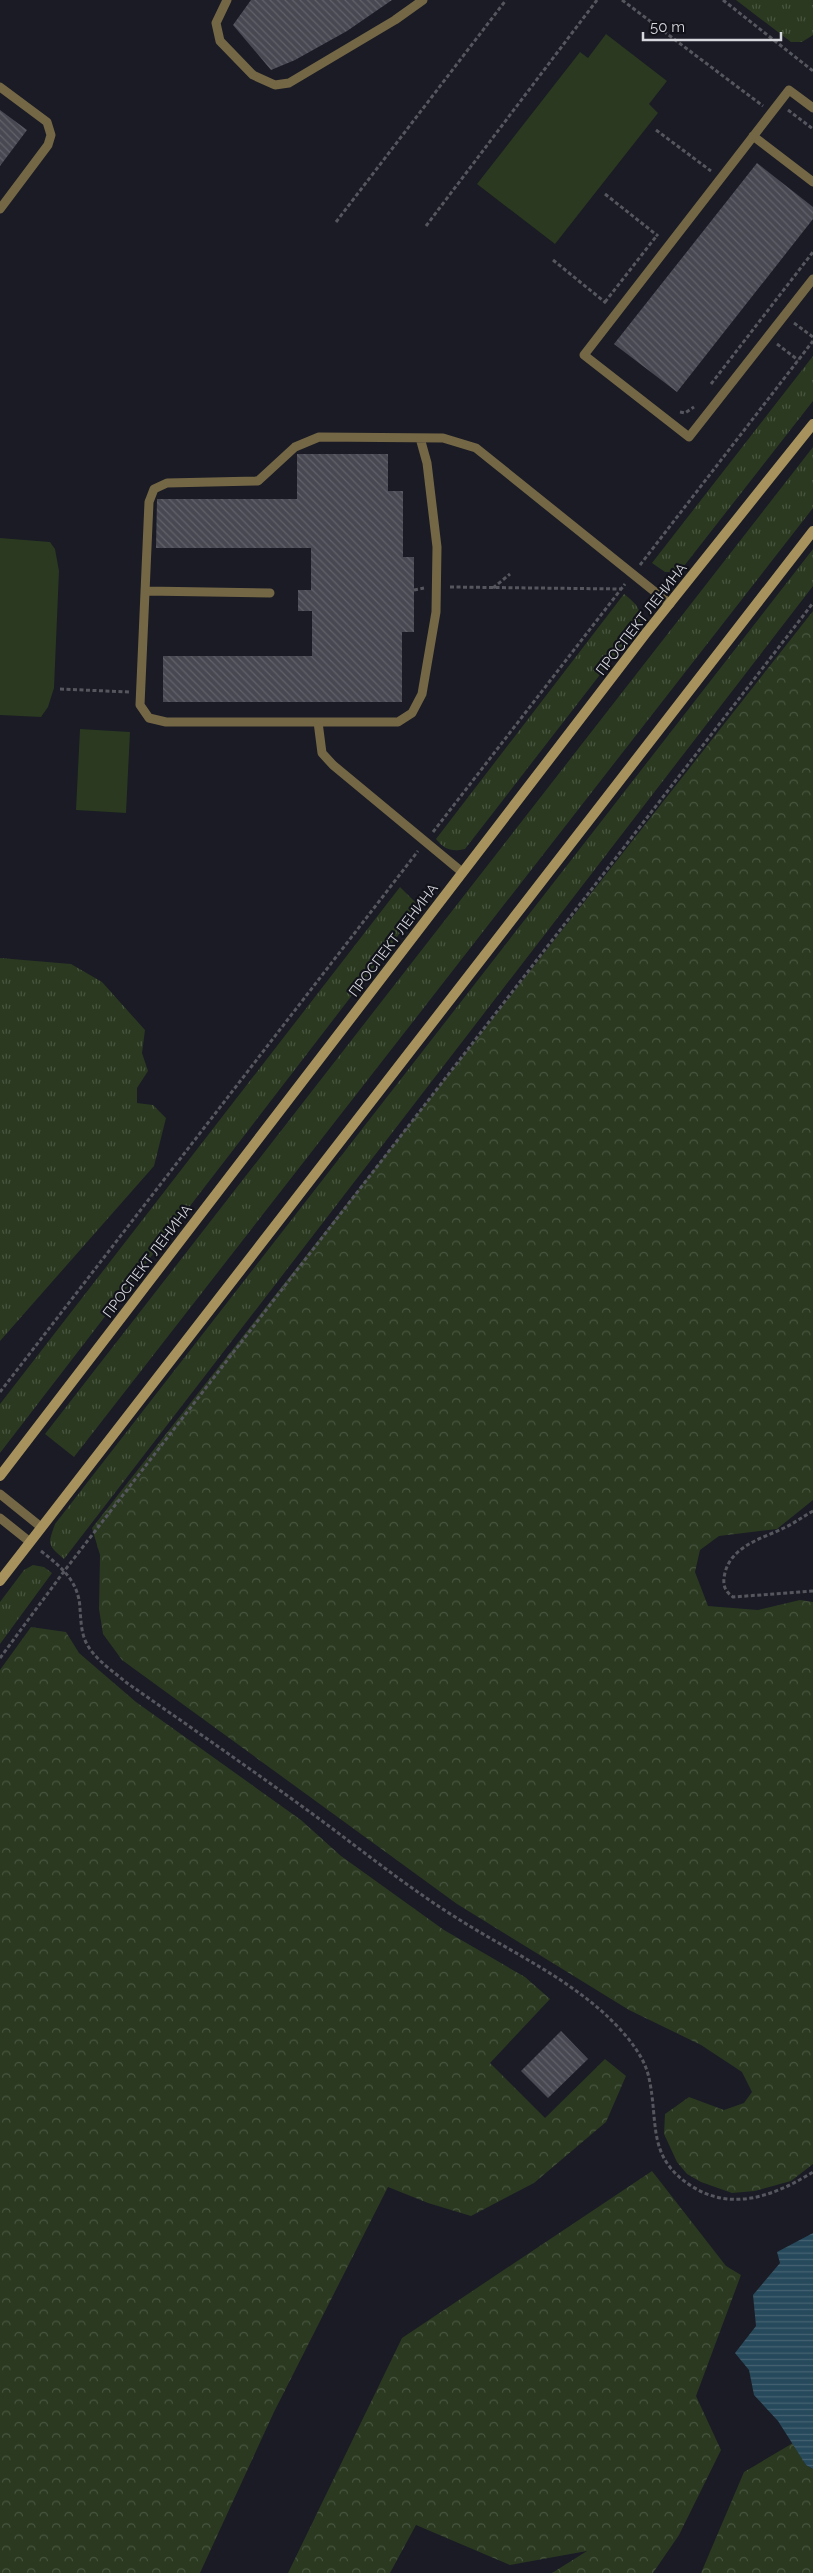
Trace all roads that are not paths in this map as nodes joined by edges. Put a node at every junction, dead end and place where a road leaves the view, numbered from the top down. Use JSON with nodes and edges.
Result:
{"nodes":[{"id":1,"x":227,"y":0,"type":"edge"},
{"id":2,"x":424,"y":0,"type":"edge"},
{"id":3,"x":0,"y":87,"type":"edge"},
{"id":4,"x":813,"y":108,"type":"edge"},
{"id":5,"x":754,"y":136,"type":"junction"},
{"id":6,"x":813,"y":182,"type":"edge"},
{"id":7,"x":0,"y":209,"type":"edge"},
{"id":8,"x":813,"y":279,"type":"edge"},
{"id":9,"x":813,"y":424,"type":"edge"},
{"id":10,"x":420,"y":438,"type":"junction"},
{"id":11,"x":813,"y":531,"type":"edge"},
{"id":12,"x":146,"y":592,"type":"junction"},
{"id":13,"x":270,"y":592,"type":"dead end"},
{"id":14,"x":670,"y":604,"type":"junction"},
{"id":15,"x":318,"y":722,"type":"junction"},
{"id":16,"x":462,"y":872,"type":"junction"},
{"id":17,"x":0,"y":1476,"type":"edge"},
{"id":18,"x":0,"y":1494,"type":"edge"},
{"id":19,"x":0,"y":1518,"type":"edge"},
{"id":20,"x":41,"y":1527,"type":"junction"},
{"id":21,"x":30,"y":1542,"type":"junction"},
{"id":22,"x":0,"y":1581,"type":"edge"}],
"edges":[{"from":1,"to":2,"type":"lane"},
{"from":3,"to":7,"type":"lane"},
{"from":4,"to":5,"type":"lane"},
{"from":5,"to":6,"type":"lane"},
{"from":5,"to":8,"type":"lane"},
{"from":9,"to":14,"type":"street","name":"ПРОСПЕКТ ЛЕНИНА"},
{"from":10,"to":12,"type":"lane"},
{"from":10,"to":14,"type":"lane"},
{"from":10,"to":15,"type":"lane"},
{"from":11,"to":20,"type":"street"},
{"from":12,"to":13,"type":"lane"},
{"from":12,"to":15,"type":"lane"},
{"from":14,"to":16,"type":"street","name":"ПРОСПЕКТ ЛЕНИНА"},
{"from":15,"to":16,"type":"lane"},
{"from":16,"to":17,"type":"street","name":"ПРОСПЕКТ ЛЕНИНА"},
{"from":18,"to":20,"type":"lane"},
{"from":19,"to":21,"type":"lane"},
{"from":20,"to":21,"type":"street"},
{"from":21,"to":22,"type":"street"}]}
